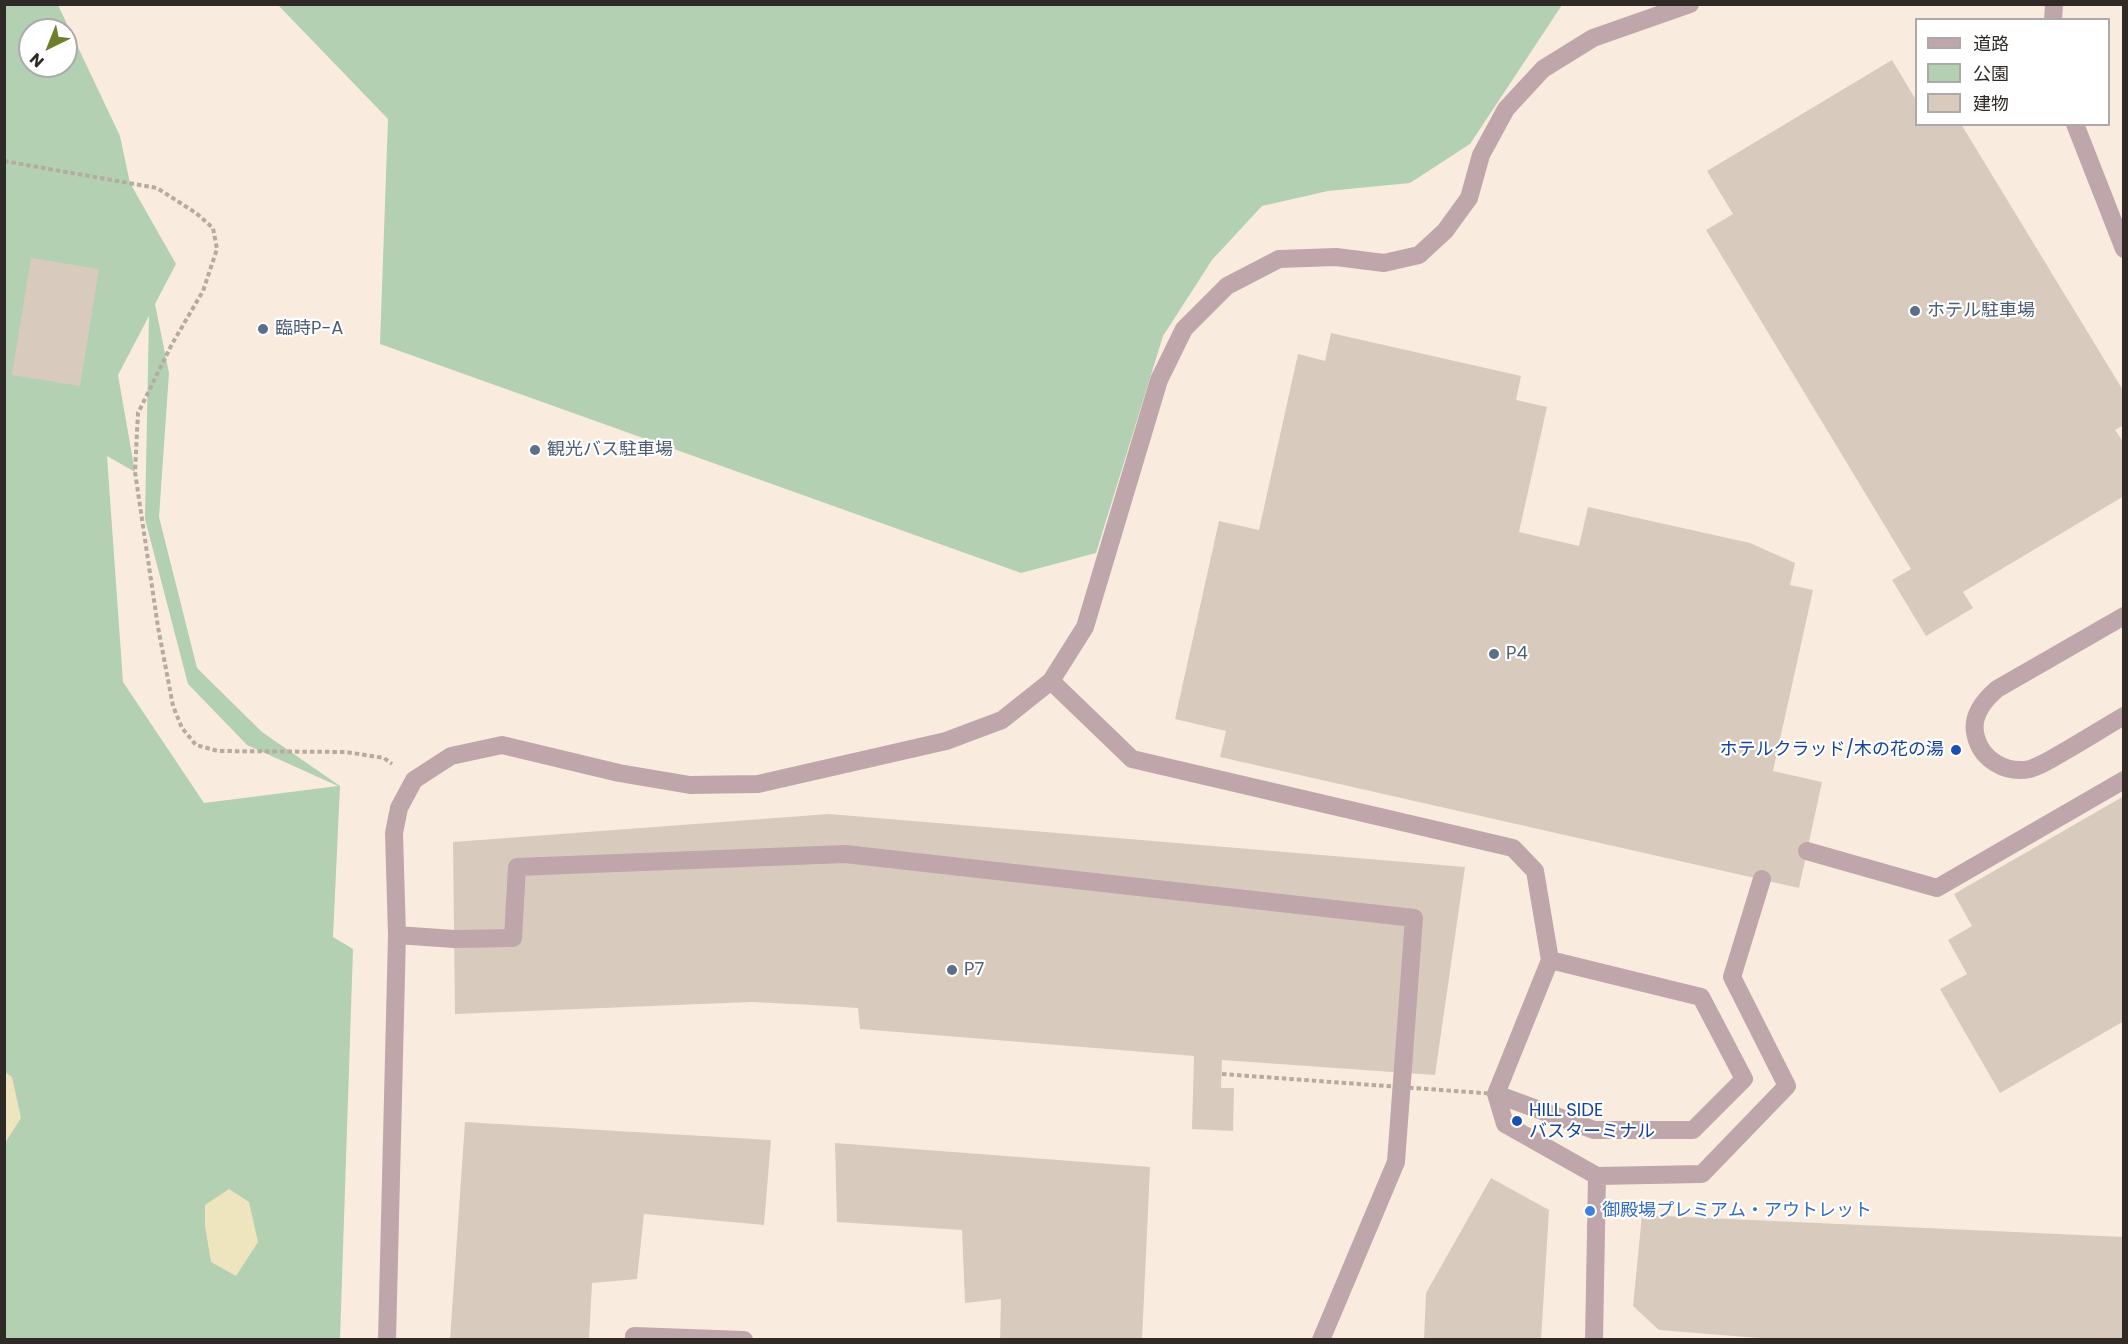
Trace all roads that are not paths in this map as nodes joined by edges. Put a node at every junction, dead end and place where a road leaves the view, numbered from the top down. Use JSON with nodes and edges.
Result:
{"nodes":[{"id":1,"x":1690,"y":4,"type":"edge"},
{"id":2,"x":2076,"y":126,"type":"edge"},
{"id":3,"x":2124,"y":249,"type":"edge"},
{"id":4,"x":2124,"y":616,"type":"edge"},
{"id":5,"x":1051,"y":681,"type":"junction"},
{"id":6,"x":2124,"y":716,"type":"edge"},
{"id":7,"x":2124,"y":780,"type":"edge"},
{"id":8,"x":1806,"y":851,"type":"dead end"},
{"id":9,"x":1762,"y":879,"type":"dead end"},
{"id":10,"x":397,"y":935,"type":"junction"},
{"id":11,"x":1550,"y":960,"type":"junction"},
{"id":12,"x":1496,"y":1094,"type":"junction"},
{"id":13,"x":1597,"y":1176,"type":"junction"},
{"id":14,"x":387,"y":1340,"type":"edge"},
{"id":15,"x":634,"y":1340,"type":"edge"},
{"id":16,"x":744,"y":1340,"type":"edge"},
{"id":17,"x":1321,"y":1340,"type":"edge"},
{"id":18,"x":1594,"y":1340,"type":"edge"}],
"edges":[{"from":1,"to":5,"type":"street"},
{"from":2,"to":3,"type":"street"},
{"from":4,"to":6,"type":"street"},
{"from":5,"to":10,"type":"street"},
{"from":5,"to":11,"type":"street"},
{"from":7,"to":8,"type":"street"},
{"from":9,"to":13,"type":"street"},
{"from":10,"to":14,"type":"street"},
{"from":10,"to":17,"type":"street"},
{"from":11,"to":12,"type":"street"},
{"from":11,"to":12,"type":"street"},
{"from":12,"to":13,"type":"street"},
{"from":13,"to":18,"type":"street"},
{"from":15,"to":16,"type":"street"}]}
